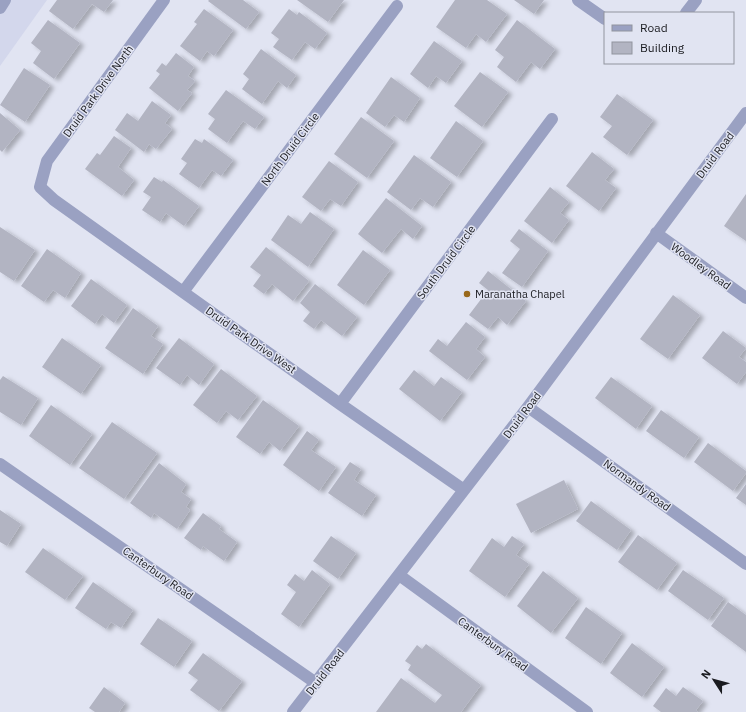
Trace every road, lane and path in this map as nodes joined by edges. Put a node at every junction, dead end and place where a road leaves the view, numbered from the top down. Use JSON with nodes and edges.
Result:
{"nodes":[{"id":1,"x":5,"y":0,"type":"edge"},
{"id":2,"x":164,"y":0,"type":"edge"},
{"id":3,"x":578,"y":0,"type":"edge"},
{"id":4,"x":696,"y":0,"type":"edge"},
{"id":5,"x":397,"y":6,"type":"dead end"},
{"id":6,"x":0,"y":8,"type":"edge"},
{"id":7,"x":687,"y":12,"type":"edge"},
{"id":8,"x":604,"y":18,"type":"edge"},
{"id":9,"x":746,"y":113,"type":"edge"},
{"id":10,"x":552,"y":119,"type":"dead end"},
{"id":11,"x":40,"y":187,"type":"joint"},
{"id":12,"x":656,"y":233,"type":"junction"},
{"id":13,"x":183,"y":292,"type":"junction"},
{"id":14,"x":746,"y":298,"type":"edge"},
{"id":15,"x":340,"y":404,"type":"junction"},
{"id":16,"x":528,"y":407,"type":"junction"},
{"id":17,"x":0,"y":464,"type":"edge"},
{"id":18,"x":464,"y":490,"type":"junction"},
{"id":19,"x":746,"y":564,"type":"edge"},
{"id":20,"x":400,"y":575,"type":"junction"},
{"id":21,"x":316,"y":683,"type":"junction"},
{"id":22,"x":293,"y":712,"type":"edge"},
{"id":23,"x":586,"y":712,"type":"edge"}],
"edges":[{"from":1,"to":6,"type":"street"},
{"from":2,"to":11,"type":"street","name":"Druid Park Drive North"},
{"from":3,"to":8,"type":"street"},
{"from":4,"to":7,"type":"street"},
{"from":5,"to":13,"type":"street","name":"North Druid Circle"},
{"from":9,"to":12,"type":"street","name":"Druid Road"},
{"from":10,"to":15,"type":"street","name":"South Druid Circle"},
{"from":11,"to":13,"type":"street","name":"Druid Park Drive West"},
{"from":12,"to":14,"type":"street","name":"Woodley Road"},
{"from":12,"to":16,"type":"street","name":"Druid Road"},
{"from":13,"to":15,"type":"street","name":"Druid Park Drive West"},
{"from":15,"to":18,"type":"street","name":"Druid Park Drive West"},
{"from":16,"to":18,"type":"street","name":"Druid Road"},
{"from":16,"to":19,"type":"street","name":"Normandy Road"},
{"from":17,"to":21,"type":"street","name":"Canterbury Road"},
{"from":18,"to":20,"type":"street","name":"Druid Road"},
{"from":20,"to":21,"type":"street","name":"Druid Road"},
{"from":20,"to":23,"type":"street","name":"Canterbury Road"},
{"from":21,"to":22,"type":"street","name":"Druid Road"}]}
